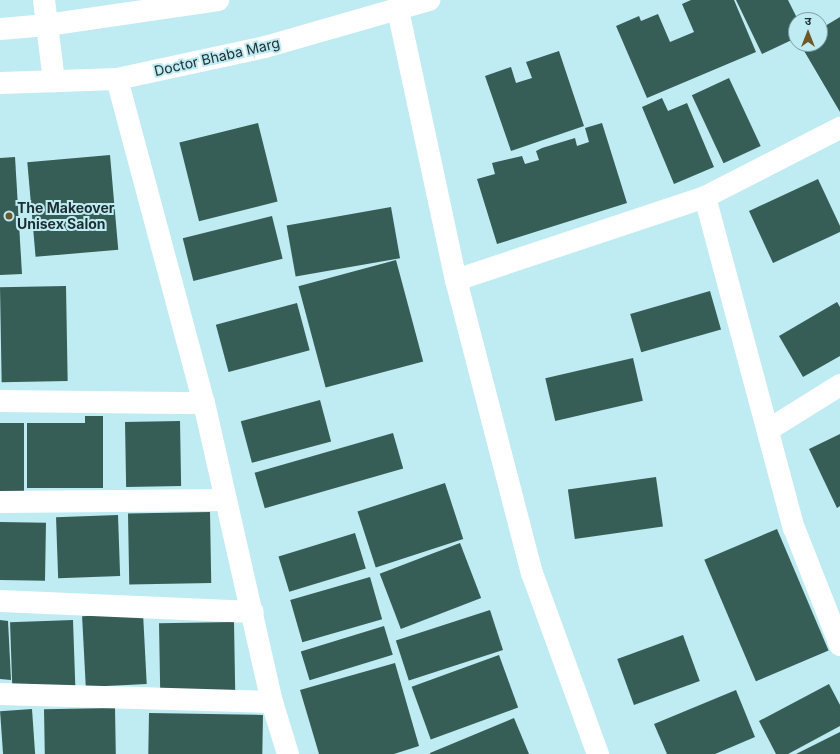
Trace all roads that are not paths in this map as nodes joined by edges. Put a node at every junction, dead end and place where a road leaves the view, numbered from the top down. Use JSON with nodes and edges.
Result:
{"nodes":[{"id":1,"x":44,"y":0,"type":"edge"},
{"id":2,"x":218,"y":0,"type":"edge"},
{"id":3,"x":429,"y":0,"type":"edge"},
{"id":4,"x":398,"y":10,"type":"junction"},
{"id":5,"x":47,"y":25,"type":"junction"},
{"id":6,"x":0,"y":29,"type":"edge"},
{"id":7,"x":116,"y":79,"type":"junction"},
{"id":8,"x":54,"y":81,"type":"junction"},
{"id":9,"x":0,"y":83,"type":"edge"},
{"id":10,"x":840,"y":128,"type":"edge"},
{"id":11,"x":706,"y":197,"type":"junction"},
{"id":12,"x":456,"y":280,"type":"junction"},
{"id":13,"x":840,"y":385,"type":"edge"},
{"id":14,"x":0,"y":401,"type":"edge"},
{"id":15,"x":204,"y":403,"type":"junction"},
{"id":16,"x":768,"y":430,"type":"junction"},
{"id":17,"x":226,"y":500,"type":"junction"},
{"id":18,"x":0,"y":502,"type":"edge"},
{"id":19,"x":0,"y":601,"type":"edge"},
{"id":20,"x":253,"y":612,"type":"junction"},
{"id":21,"x":840,"y":645,"type":"edge"},
{"id":22,"x":0,"y":694,"type":"edge"},
{"id":23,"x":272,"y":702,"type":"junction"},
{"id":24,"x":288,"y":754,"type":"edge"},
{"id":25,"x":598,"y":754,"type":"edge"}],
"edges":[{"from":1,"to":5,"type":"street"},
{"from":2,"to":5,"type":"street"},
{"from":3,"to":4,"type":"street","name":"Doctor Bhaba Marg"},
{"from":4,"to":7,"type":"street","name":"Doctor Bhaba Marg"},
{"from":4,"to":12,"type":"street"},
{"from":5,"to":6,"type":"street"},
{"from":5,"to":8,"type":"street"},
{"from":7,"to":8,"type":"street","name":"Doctor Bhaba Marg"},
{"from":7,"to":15,"type":"street"},
{"from":8,"to":9,"type":"street","name":"Doctor Bhaba Marg"},
{"from":10,"to":11,"type":"street"},
{"from":11,"to":12,"type":"street"},
{"from":11,"to":16,"type":"street"},
{"from":12,"to":25,"type":"street"},
{"from":13,"to":16,"type":"street"},
{"from":14,"to":15,"type":"street"},
{"from":15,"to":17,"type":"street"},
{"from":16,"to":21,"type":"street"},
{"from":17,"to":18,"type":"street"},
{"from":17,"to":20,"type":"street"},
{"from":19,"to":20,"type":"street"},
{"from":20,"to":23,"type":"street"},
{"from":22,"to":23,"type":"street"},
{"from":23,"to":24,"type":"street"}]}
